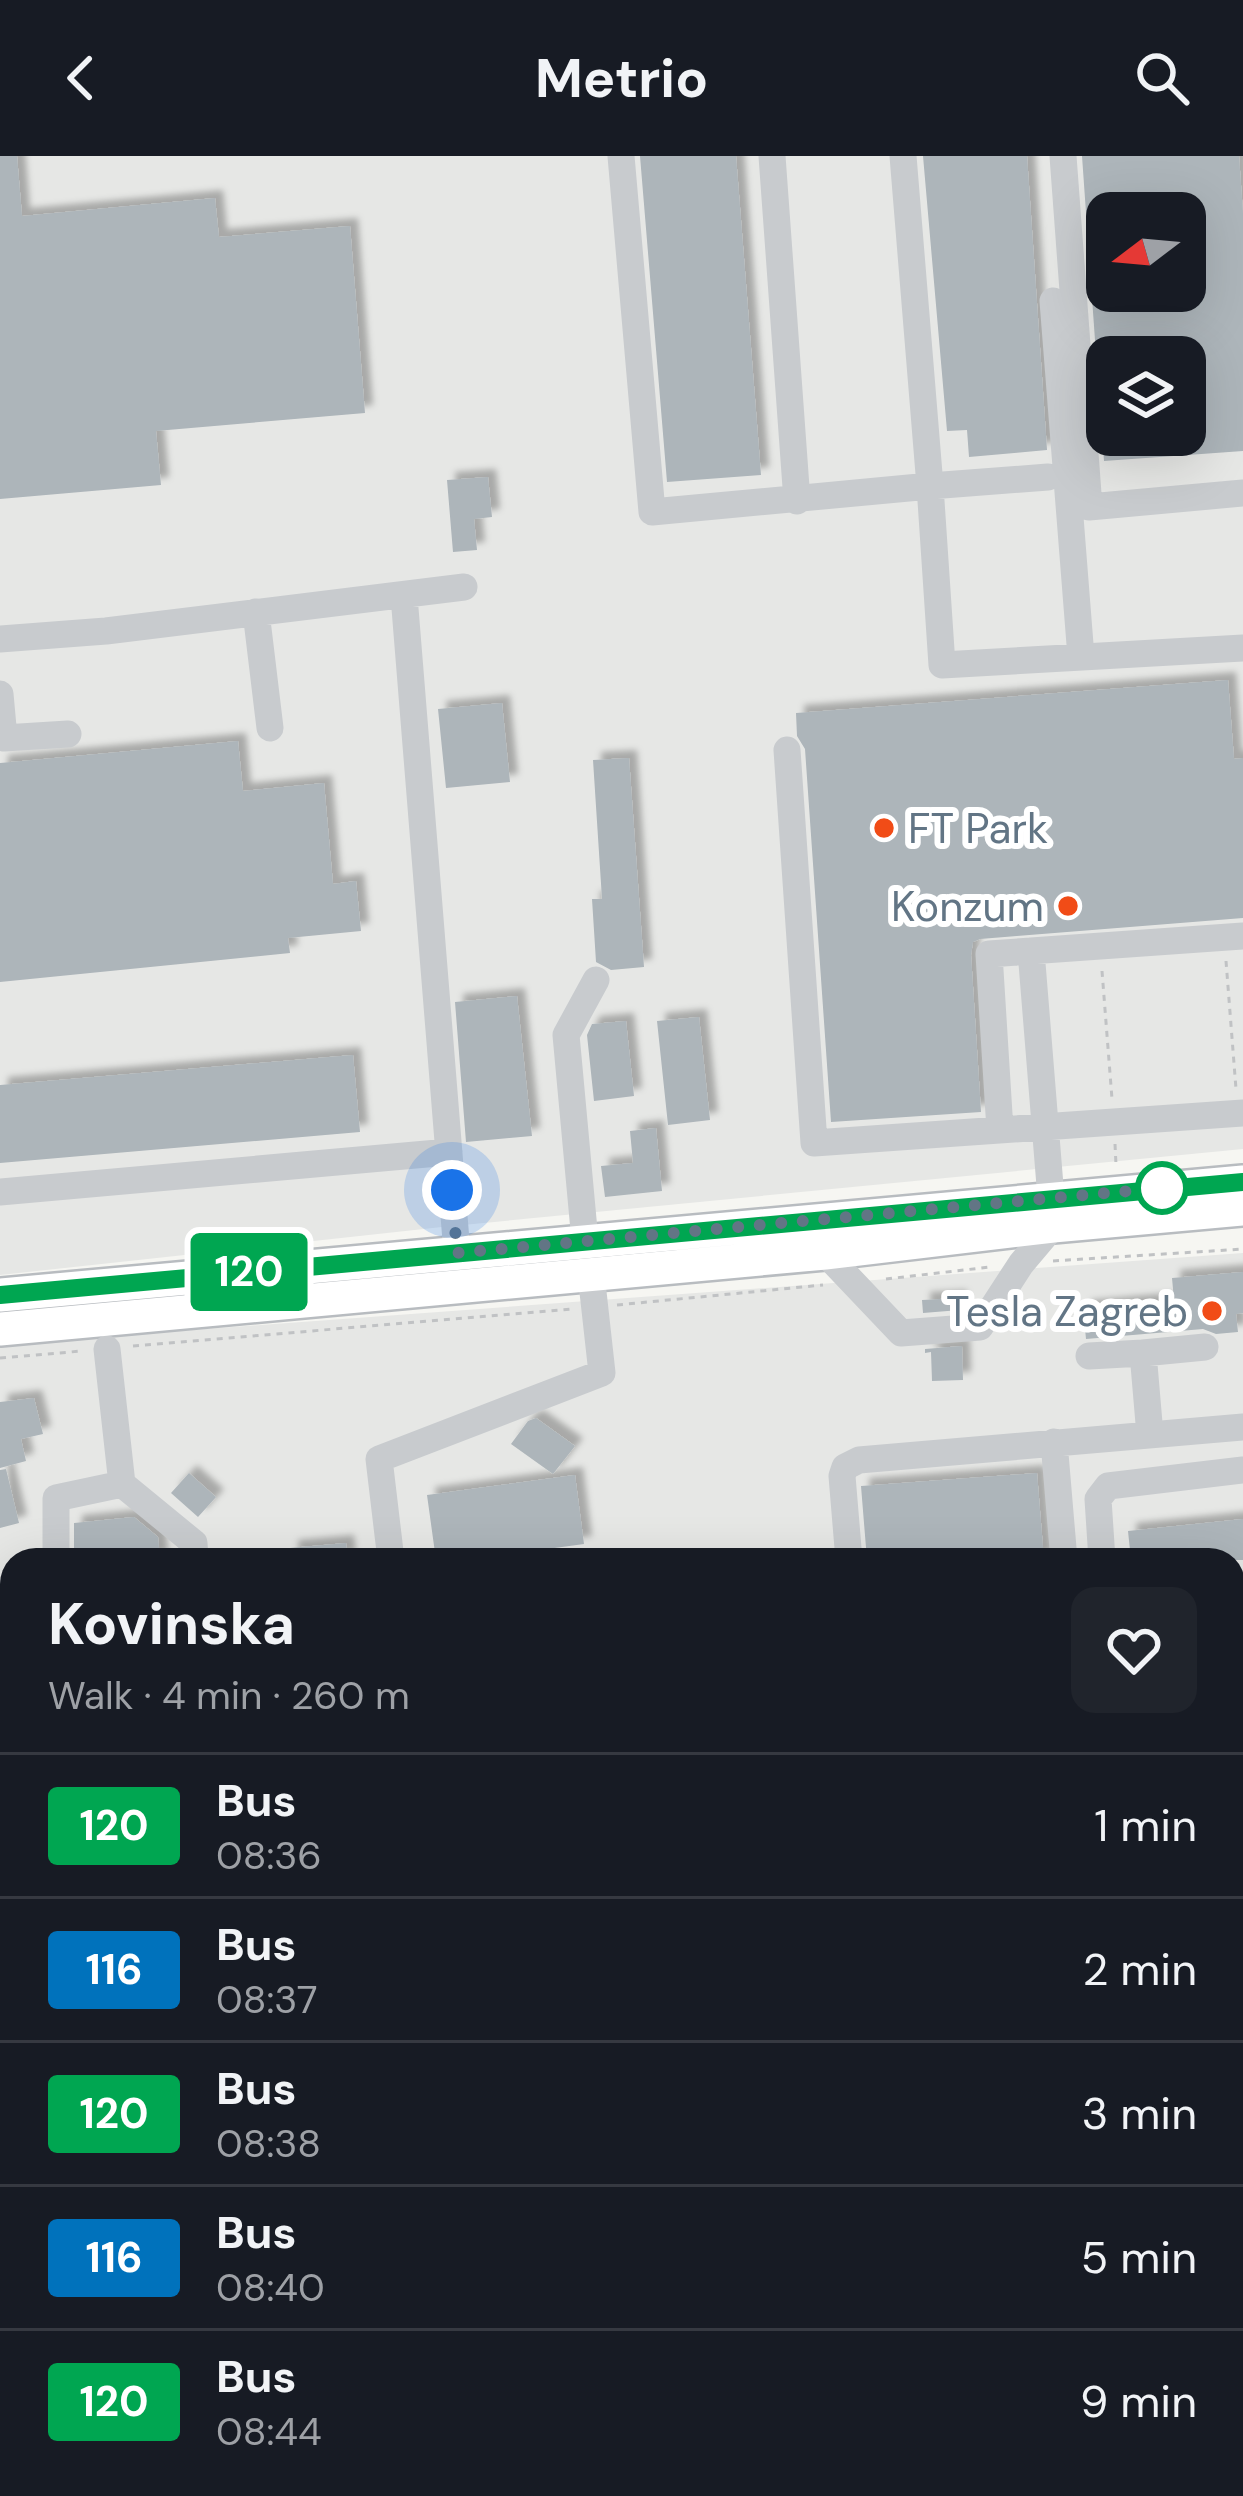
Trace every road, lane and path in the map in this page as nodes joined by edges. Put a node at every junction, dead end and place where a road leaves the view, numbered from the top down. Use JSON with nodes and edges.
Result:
{"nodes":[{"id":1,"x":621,"y":156,"type":"edge"},
{"id":2,"x":772,"y":156,"type":"edge"},
{"id":3,"x":903,"y":156,"type":"edge"},
{"id":4,"x":1063,"y":156,"type":"edge"},
{"id":5,"x":1053,"y":301,"type":"dead end"},
{"id":6,"x":1048,"y":477,"type":"dead end"},
{"id":7,"x":930,"y":486,"type":"junction"},
{"id":8,"x":1243,"y":493,"type":"edge"},
{"id":9,"x":797,"y":501,"type":"junction"},
{"id":10,"x":464,"y":587,"type":"dead end"},
{"id":11,"x":404,"y":596,"type":"junction"},
{"id":12,"x":256,"y":612,"type":"junction"},
{"id":13,"x":0,"y":639,"type":"edge"},
{"id":14,"x":1243,"y":648,"type":"edge"},
{"id":15,"x":1081,"y":657,"type":"junction"},
{"id":16,"x":0,"y":694,"type":"edge"},
{"id":17,"x":270,"y":728,"type":"dead end"},
{"id":18,"x":68,"y":734,"type":"dead end"},
{"id":19,"x":787,"y":749,"type":"dead end"},
{"id":20,"x":1234,"y":937,"type":"edge"},
{"id":21,"x":1100,"y":946,"type":"junction"},
{"id":22,"x":1039,"y":950,"type":"junction"},
{"id":23,"x":596,"y":980,"type":"dead end"},
{"id":24,"x":1240,"y":1108,"type":"edge"},
{"id":25,"x":1113,"y":1122,"type":"junction"},
{"id":26,"x":1053,"y":1126,"type":"junction"},
{"id":27,"x":1000,"y":1130,"type":"junction"},
{"id":28,"x":448,"y":1152,"type":"junction"},
{"id":29,"x":1117,"y":1167,"type":"dead end"},
{"id":30,"x":1243,"y":1182,"type":"edge"},
{"id":31,"x":0,"y":1192,"type":"edge"},
{"id":32,"x":1057,"y":1207,"type":"junction"},
{"id":33,"x":1243,"y":1209,"type":"edge"},
{"id":34,"x":1243,"y":1249,"type":"edge"},
{"id":35,"x":457,"y":1253,"type":"junction"},
{"id":36,"x":588,"y":1258,"type":"junction"},
{"id":37,"x":1044,"y":1262,"type":"dead end"},
{"id":38,"x":831,"y":1268,"type":"junction"},
{"id":39,"x":988,"y":1268,"type":"dead end"},
{"id":40,"x":878,"y":1280,"type":"dead end"},
{"id":41,"x":0,"y":1295,"type":"edge"},
{"id":42,"x":604,"y":1306,"type":"dead end"},
{"id":43,"x":571,"y":1309,"type":"dead end"},
{"id":44,"x":0,"y":1329,"type":"edge"},
{"id":45,"x":101,"y":1342,"type":"junction"},
{"id":46,"x":1205,"y":1347,"type":"dead end"},
{"id":47,"x":1143,"y":1353,"type":"junction"},
{"id":48,"x":1089,"y":1356,"type":"dead end"},
{"id":49,"x":0,"y":1358,"type":"edge"},
{"id":50,"x":1243,"y":1427,"type":"edge"},
{"id":51,"x":1150,"y":1436,"type":"junction"},
{"id":52,"x":1054,"y":1442,"type":"junction"},
{"id":53,"x":1243,"y":1470,"type":"edge"},
{"id":54,"x":122,"y":1484,"type":"junction"},
{"id":55,"x":56,"y":1548,"type":"edge"},
{"id":56,"x":194,"y":1548,"type":"edge"},
{"id":57,"x":390,"y":1548,"type":"edge"},
{"id":58,"x":848,"y":1548,"type":"edge"},
{"id":59,"x":1063,"y":1548,"type":"edge"},
{"id":60,"x":1101,"y":1548,"type":"edge"}],
"edges":[{"from":1,"to":9,"type":"street"},
{"from":2,"to":9,"type":"street"},
{"from":3,"to":7,"type":"street"},
{"from":4,"to":8,"type":"street"},
{"from":5,"to":15,"type":"street"},
{"from":6,"to":7,"type":"street"},
{"from":7,"to":9,"type":"street"},
{"from":7,"to":15,"type":"street"},
{"from":10,"to":11,"type":"street"},
{"from":11,"to":12,"type":"street"},
{"from":11,"to":28,"type":"street"},
{"from":12,"to":13,"type":"street"},
{"from":12,"to":17,"type":"street"},
{"from":14,"to":15,"type":"street"},
{"from":16,"to":18,"type":"street"},
{"from":19,"to":27,"type":"street"},
{"from":20,"to":21,"type":"street"},
{"from":20,"to":24,"type":"path"},
{"from":21,"to":22,"type":"street"},
{"from":21,"to":25,"type":"path"},
{"from":22,"to":26,"type":"street"},
{"from":22,"to":27,"type":"street"},
{"from":23,"to":36,"type":"street"},
{"from":24,"to":25,"type":"street"},
{"from":25,"to":26,"type":"street"},
{"from":25,"to":29,"type":"path"},
{"from":26,"to":27,"type":"street"},
{"from":26,"to":32,"type":"street"},
{"from":28,"to":31,"type":"street"},
{"from":28,"to":35,"type":"street"},
{"from":30,"to":32,"type":"main road"},
{"from":32,"to":33,"type":"main road"},
{"from":32,"to":36,"type":"main road"},
{"from":32,"to":38,"type":"main road"},
{"from":32,"to":38,"type":"street"},
{"from":34,"to":37,"type":"path"},
{"from":35,"to":36,"type":"main road"},
{"from":35,"to":41,"type":"main road"},
{"from":36,"to":38,"type":"main road"},
{"from":36,"to":45,"type":"main road"},
{"from":36,"to":57,"type":"street"},
{"from":38,"to":42,"type":"path"},
{"from":39,"to":40,"type":"path"},
{"from":43,"to":45,"type":"path"},
{"from":44,"to":45,"type":"main road"},
{"from":45,"to":49,"type":"path"},
{"from":45,"to":54,"type":"street"},
{"from":46,"to":47,"type":"street"},
{"from":47,"to":48,"type":"street"},
{"from":47,"to":51,"type":"street"},
{"from":50,"to":51,"type":"street"},
{"from":51,"to":52,"type":"street"},
{"from":52,"to":58,"type":"street"},
{"from":52,"to":59,"type":"street"},
{"from":53,"to":60,"type":"street"},
{"from":54,"to":55,"type":"street"},
{"from":54,"to":56,"type":"street"}]}
